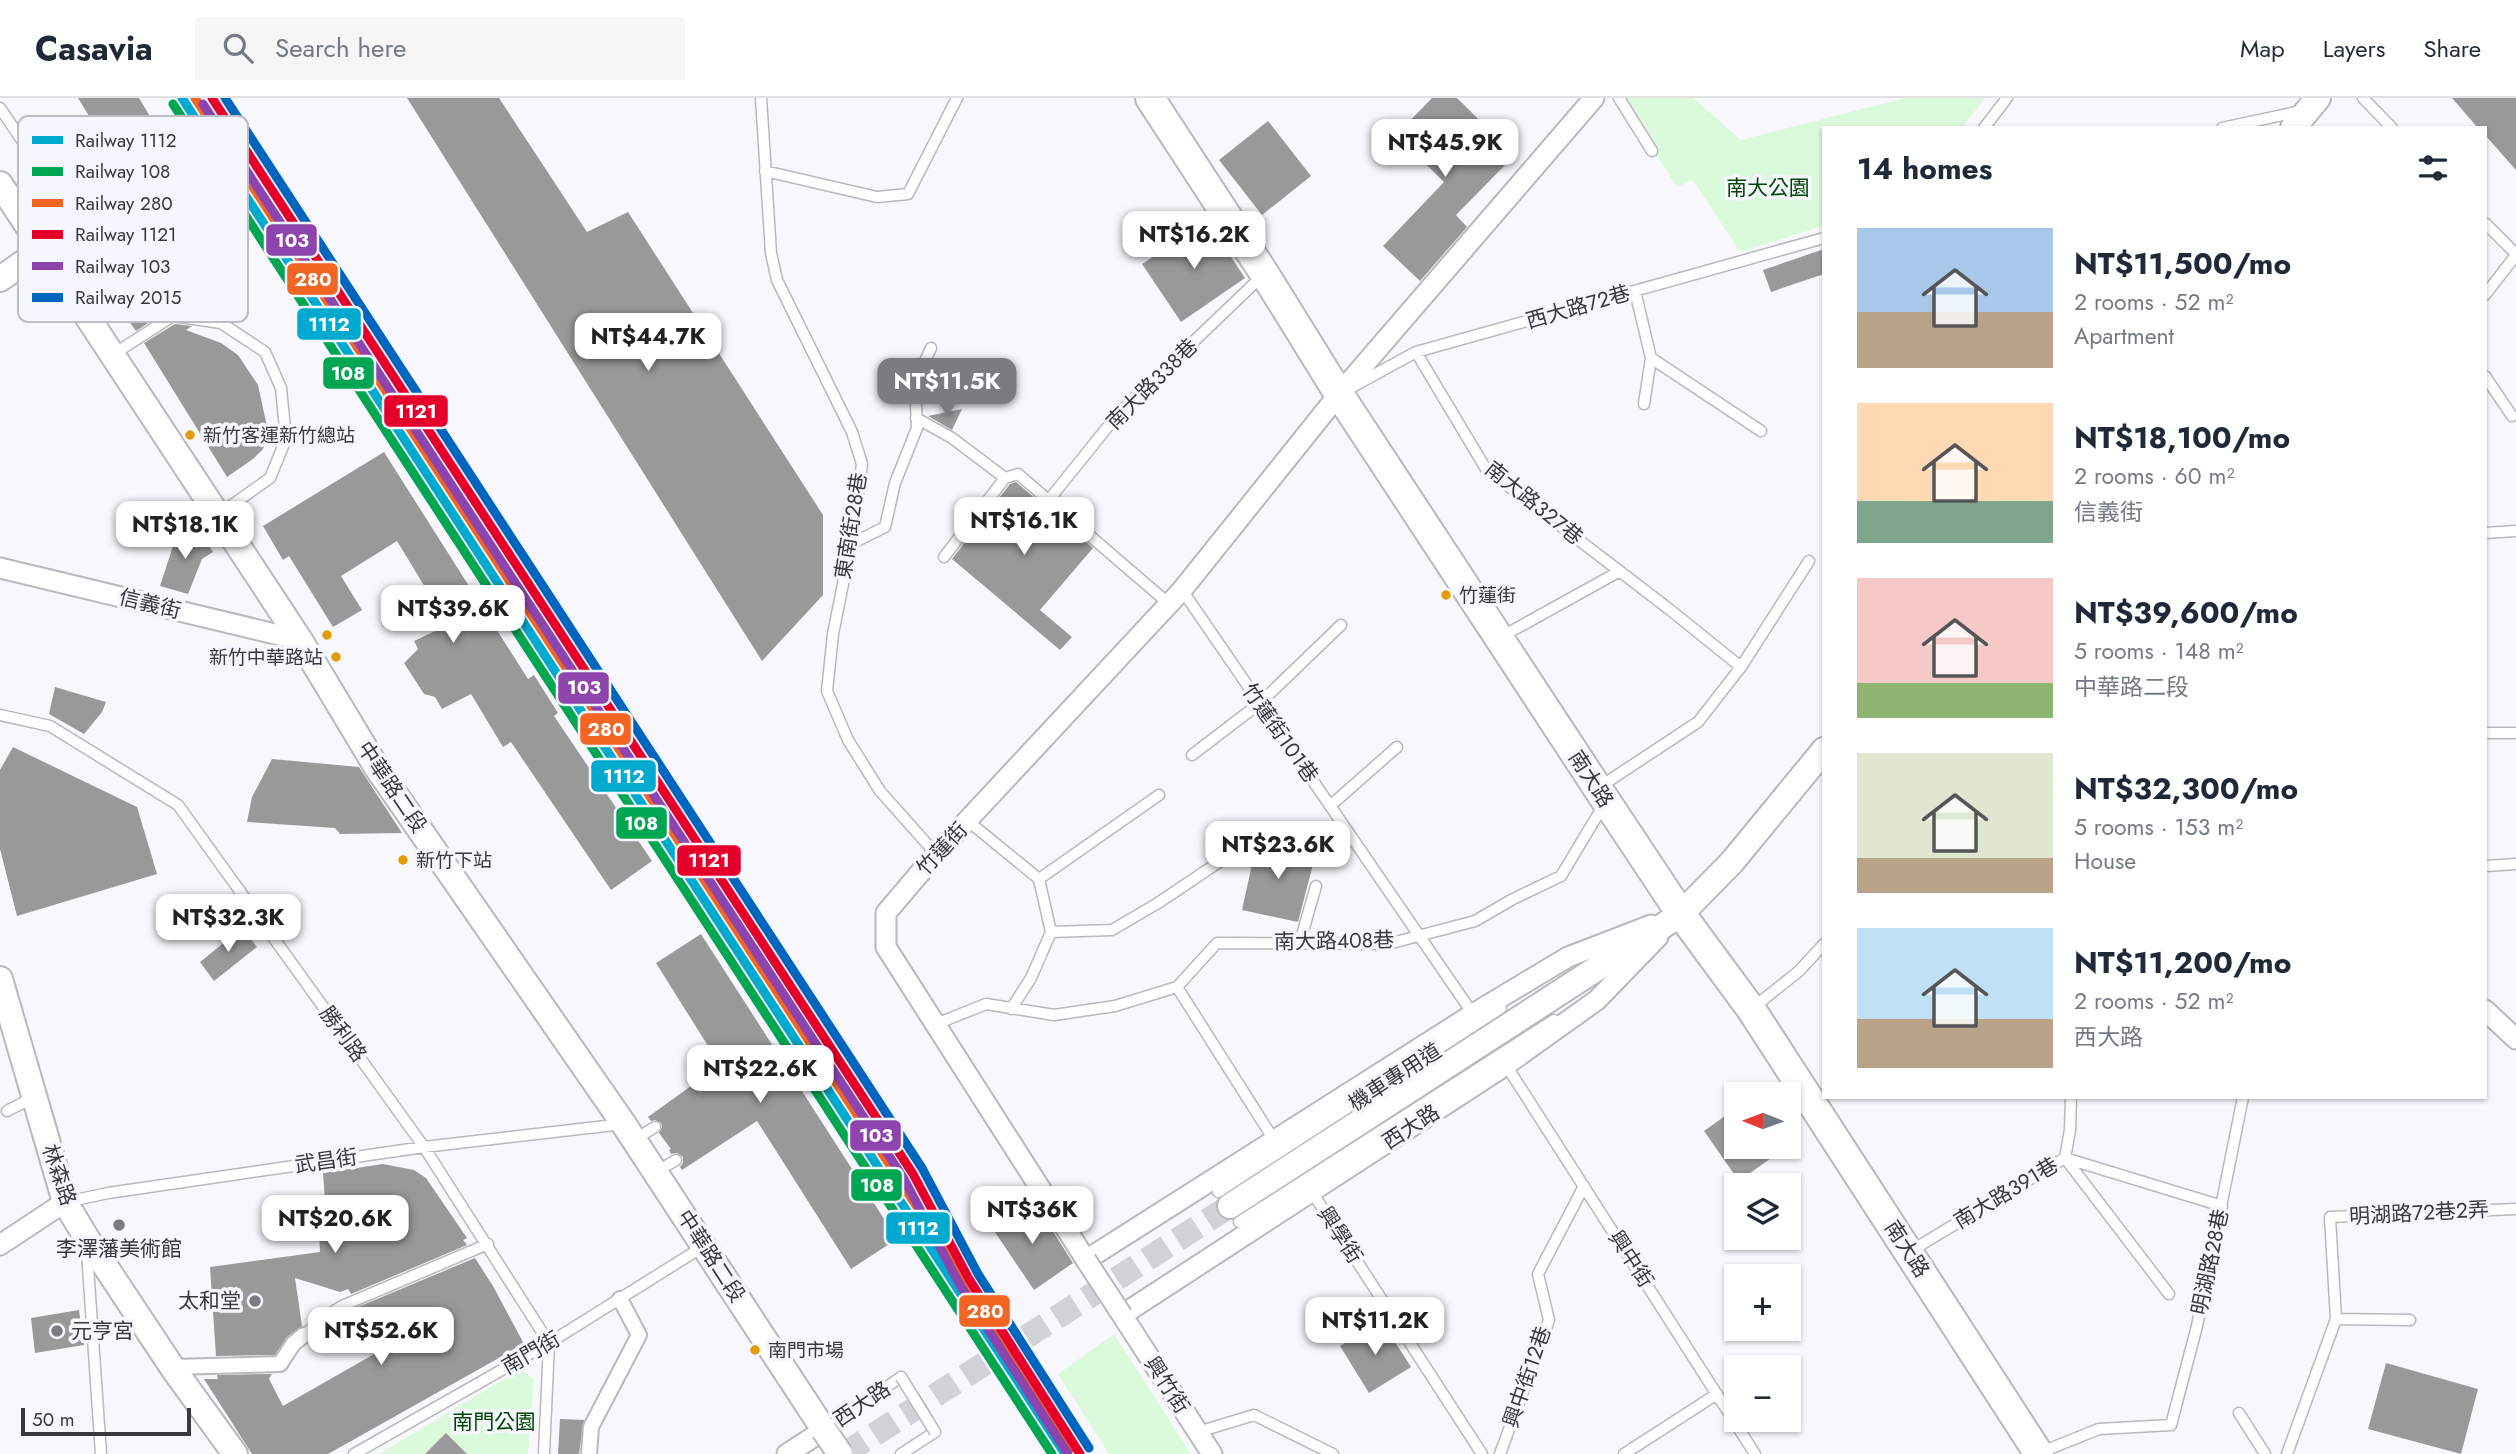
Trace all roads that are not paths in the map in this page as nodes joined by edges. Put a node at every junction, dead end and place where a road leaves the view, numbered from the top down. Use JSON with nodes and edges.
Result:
{"nodes":[{"id":1,"x":761,"y":98,"type":"edge"},
{"id":2,"x":957,"y":98,"type":"edge"},
{"id":3,"x":1150,"y":98,"type":"edge"},
{"id":4,"x":1594,"y":98,"type":"edge"},
{"id":5,"x":1619,"y":98,"type":"edge"},
{"id":6,"x":2007,"y":98,"type":"edge"},
{"id":7,"x":2363,"y":98,"type":"edge"},
{"id":8,"x":0,"y":108,"type":"edge"},
{"id":9,"x":2306,"y":112,"type":"edge"},
{"id":10,"x":1986,"y":126,"type":"edge"},
{"id":11,"x":2232,"y":126,"type":"edge"},
{"id":12,"x":2390,"y":126,"type":"edge"},
{"id":13,"x":18,"y":134,"type":"edge"},
{"id":14,"x":1652,"y":151,"type":"dead end"},
{"id":15,"x":765,"y":171,"type":"junction"},
{"id":16,"x":0,"y":184,"type":"edge"},
{"id":17,"x":18,"y":211,"type":"edge"},
{"id":18,"x":2487,"y":225,"type":"edge"},
{"id":19,"x":1822,"y":239,"type":"edge"},
{"id":20,"x":2516,"y":254,"type":"edge"},
{"id":21,"x":18,"y":266,"type":"edge"},
{"id":22,"x":1264,"y":273,"type":"junction"},
{"id":23,"x":0,"y":279,"type":"edge"},
{"id":24,"x":1635,"y":291,"type":"junction"},
{"id":25,"x":2487,"y":292,"type":"edge"},
{"id":26,"x":91,"y":322,"type":"edge"},
{"id":27,"x":164,"y":322,"type":"edge"},
{"id":28,"x":214,"y":322,"type":"edge"},
{"id":29,"x":930,"y":348,"type":"dead end"},
{"id":30,"x":1416,"y":352,"type":"junction"},
{"id":31,"x":113,"y":355,"type":"junction"},
{"id":32,"x":1651,"y":358,"type":"junction"},
{"id":33,"x":2487,"y":379,"type":"edge"},
{"id":34,"x":1339,"y":394,"type":"junction"},
{"id":35,"x":1644,"y":404,"type":"dead end"},
{"id":36,"x":2512,"y":416,"type":"dead end"},
{"id":37,"x":916,"y":418,"type":"junction"},
{"id":38,"x":1761,"y":431,"type":"dead end"},
{"id":39,"x":1005,"y":478,"type":"junction"},
{"id":40,"x":1048,"y":501,"type":"junction"},
{"id":41,"x":218,"y":515,"type":"junction"},
{"id":42,"x":2516,"y":531,"type":"edge"},
{"id":43,"x":2487,"y":533,"type":"edge"},
{"id":44,"x":851,"y":544,"type":"junction"},
{"id":45,"x":944,"y":556,"type":"dead end"},
{"id":46,"x":1809,"y":561,"type":"dead end"},
{"id":47,"x":0,"y":568,"type":"edge"},
{"id":48,"x":1620,"y":571,"type":"junction"},
{"id":49,"x":1175,"y":597,"type":"junction"},
{"id":50,"x":1341,"y":625,"type":"dead end"},
{"id":51,"x":1499,"y":638,"type":"junction"},
{"id":52,"x":300,"y":640,"type":"junction"},
{"id":53,"x":1741,"y":667,"type":"junction"},
{"id":54,"x":1260,"y":703,"type":"junction"},
{"id":55,"x":0,"y":715,"type":"edge"},
{"id":56,"x":2487,"y":733,"type":"edge"},
{"id":57,"x":2516,"y":733,"type":"edge"},
{"id":58,"x":1397,"y":747,"type":"dead end"},
{"id":59,"x":1822,"y":752,"type":"edge"},
{"id":60,"x":1192,"y":755,"type":"dead end"},
{"id":61,"x":1159,"y":795,"type":"dead end"},
{"id":62,"x":1606,"y":802,"type":"junction"},
{"id":63,"x":1330,"y":806,"type":"junction"},
{"id":64,"x":968,"y":821,"type":"junction"},
{"id":65,"x":1234,"y":852,"type":"dead end"},
{"id":66,"x":936,"y":854,"type":"junction"},
{"id":67,"x":2516,"y":864,"type":"edge"},
{"id":68,"x":2487,"y":866,"type":"edge"},
{"id":69,"x":1039,"y":880,"type":"junction"},
{"id":70,"x":1316,"y":886,"type":"dead end"},
{"id":71,"x":1681,"y":914,"type":"junction"},
{"id":72,"x":1051,"y":932,"type":"junction"},
{"id":73,"x":1419,"y":935,"type":"junction"},
{"id":74,"x":1300,"y":942,"type":"junction"},
{"id":75,"x":1822,"y":946,"type":"edge"},
{"id":76,"x":1568,"y":957,"type":"junction"},
{"id":77,"x":0,"y":979,"type":"edge"},
{"id":78,"x":1177,"y":987,"type":"junction"},
{"id":79,"x":1597,"y":1000,"type":"junction"},
{"id":80,"x":1011,"y":1009,"type":"junction"},
{"id":81,"x":1751,"y":1009,"type":"junction"},
{"id":82,"x":2487,"y":1012,"type":"edge"},
{"id":83,"x":1473,"y":1014,"type":"junction"},
{"id":84,"x":936,"y":1024,"type":"junction"},
{"id":85,"x":2516,"y":1039,"type":"edge"},
{"id":86,"x":1506,"y":1065,"type":"junction"},
{"id":87,"x":34,"y":1097,"type":"junction"},
{"id":88,"x":2071,"y":1099,"type":"edge"},
{"id":89,"x":2243,"y":1099,"type":"edge"},
{"id":90,"x":7,"y":1111,"type":"dead end"},
{"id":91,"x":637,"y":1130,"type":"junction"},
{"id":92,"x":1274,"y":1140,"type":"junction"},
{"id":93,"x":424,"y":1147,"type":"junction"},
{"id":94,"x":2065,"y":1157,"type":"junction"},
{"id":95,"x":1584,"y":1186,"type":"junction"},
{"id":96,"x":1312,"y":1192,"type":"junction"},
{"id":97,"x":65,"y":1202,"type":"junction"},
{"id":98,"x":2222,"y":1206,"type":"junction"},
{"id":99,"x":1229,"y":1207,"type":"junction"},
{"id":100,"x":2516,"y":1209,"type":"edge"},
{"id":101,"x":86,"y":1237,"type":"junction"},
{"id":102,"x":488,"y":1244,"type":"junction"},
{"id":103,"x":0,"y":1245,"type":"edge"},
{"id":104,"x":704,"y":1245,"type":"junction"},
{"id":105,"x":1909,"y":1252,"type":"junction"},
{"id":106,"x":1086,"y":1260,"type":"junction"},
{"id":107,"x":2169,"y":1294,"type":"dead end"},
{"id":108,"x":620,"y":1299,"type":"junction"},
{"id":109,"x":1122,"y":1315,"type":"junction"},
{"id":110,"x":2336,"y":1319,"type":"junction"},
{"id":111,"x":2410,"y":1320,"type":"dead end"},
{"id":112,"x":304,"y":1335,"type":"joint"},
{"id":113,"x":549,"y":1343,"type":"junction"},
{"id":114,"x":172,"y":1367,"type":"junction"},
{"id":115,"x":1717,"y":1394,"type":"junction"},
{"id":116,"x":2239,"y":1413,"type":"dead end"},
{"id":117,"x":824,"y":1430,"type":"junction"},
{"id":118,"x":1198,"y":1432,"type":"junction"},
{"id":119,"x":2039,"y":1453,"type":"edge"},
{"id":120,"x":101,"y":1454,"type":"edge"},
{"id":121,"x":235,"y":1454,"type":"edge"},
{"id":122,"x":355,"y":1454,"type":"edge"},
{"id":123,"x":544,"y":1454,"type":"edge"},
{"id":124,"x":589,"y":1454,"type":"edge"},
{"id":125,"x":787,"y":1454,"type":"edge"},
{"id":126,"x":839,"y":1454,"type":"edge"},
{"id":127,"x":901,"y":1454,"type":"edge"},
{"id":128,"x":1212,"y":1454,"type":"edge"},
{"id":129,"x":1333,"y":1454,"type":"edge"},
{"id":130,"x":1482,"y":1454,"type":"edge"},
{"id":131,"x":1500,"y":1454,"type":"edge"},
{"id":132,"x":1623,"y":1454,"type":"edge"},
{"id":133,"x":1755,"y":1454,"type":"edge"},
{"id":134,"x":2265,"y":1454,"type":"edge"},
{"id":135,"x":2287,"y":1454,"type":"edge"}],
"edges":[{"from":1,"to":15,"type":"lane","name":"東南街28巷"},
{"from":2,"to":15,"type":"lane"},
{"from":3,"to":22,"type":"main road","name":"南大路"},
{"from":4,"to":34,"type":"street","name":"竹蓮街"},
{"from":5,"to":14,"type":"lane"},
{"from":6,"to":10,"type":"lane"},
{"from":7,"to":12,"type":"lane"},
{"from":8,"to":13,"type":"lane"},
{"from":9,"to":11,"type":"lane"},
{"from":15,"to":44,"type":"lane","name":"東南街28巷"},
{"from":16,"to":17,"type":"street","name":"中華路二段"},
{"from":18,"to":20,"type":"lane"},
{"from":19,"to":24,"type":"lane","name":"西大路72巷"},
{"from":20,"to":25,"type":"lane"},
{"from":21,"to":23,"type":"street"},
{"from":22,"to":34,"type":"main road","name":"南大路"},
{"from":22,"to":40,"type":"lane","name":"南大路338巷"},
{"from":24,"to":30,"type":"lane","name":"西大路72巷"},
{"from":24,"to":32,"type":"lane"},
{"from":26,"to":31,"type":"street","name":"中華路二段"},
{"from":27,"to":31,"type":"lane"},
{"from":28,"to":41,"type":"lane"},
{"from":29,"to":37,"type":"lane"},
{"from":30,"to":34,"type":"lane","name":"西大路72巷"},
{"from":30,"to":48,"type":"lane","name":"南大路327巷"},
{"from":31,"to":41,"type":"street","name":"中華路二段"},
{"from":32,"to":35,"type":"lane"},
{"from":32,"to":38,"type":"lane"},
{"from":33,"to":36,"type":"lane"},
{"from":34,"to":49,"type":"street","name":"竹蓮街"},
{"from":34,"to":51,"type":"main road","name":"南大路"},
{"from":37,"to":39,"type":"lane"},
{"from":37,"to":44,"type":"lane"},
{"from":39,"to":40,"type":"lane"},
{"from":39,"to":45,"type":"lane"},
{"from":40,"to":49,"type":"lane"},
{"from":41,"to":52,"type":"street","name":"中華路二段"},
{"from":42,"to":43,"type":"lane"},
{"from":44,"to":66,"type":"lane","name":"東南街28巷"},
{"from":46,"to":53,"type":"lane"},
{"from":47,"to":52,"type":"street","name":"信義街"},
{"from":48,"to":51,"type":"lane"},
{"from":48,"to":53,"type":"lane","name":"南大路327巷"},
{"from":49,"to":54,"type":"lane","name":"竹蓮街101巷"},
{"from":49,"to":64,"type":"street","name":"竹蓮街"},
{"from":50,"to":54,"type":"lane"},
{"from":51,"to":62,"type":"main road","name":"南大路"},
{"from":52,"to":91,"type":"street","name":"中華路二段"},
{"from":53,"to":62,"type":"lane"},
{"from":54,"to":60,"type":"lane"},
{"from":54,"to":63,"type":"lane","name":"竹蓮街101巷"},
{"from":55,"to":93,"type":"lane","name":"勝利路"},
{"from":56,"to":57,"type":"lane"},
{"from":58,"to":63,"type":"lane"},
{"from":59,"to":71,"type":"street","name":"西大路"},
{"from":61,"to":69,"type":"lane"},
{"from":62,"to":71,"type":"main road","name":"南大路"},
{"from":62,"to":73,"type":"lane","name":"南大路408巷"},
{"from":63,"to":73,"type":"lane","name":"竹蓮街101巷"},
{"from":64,"to":66,"type":"street","name":"竹蓮街"},
{"from":64,"to":69,"type":"lane"},
{"from":65,"to":72,"type":"lane"},
{"from":66,"to":84,"type":"street","name":"竹蓮街"},
{"from":67,"to":68,"type":"lane"},
{"from":69,"to":72,"type":"lane"},
{"from":70,"to":74,"type":"lane"},
{"from":71,"to":76,"type":"street","name":"西大路"},
{"from":71,"to":79,"type":"street","name":"西大路"},
{"from":71,"to":81,"type":"main road","name":"南大路"},
{"from":71,"to":99,"type":"street","name":"西大路"},
{"from":72,"to":80,"type":"lane"},
{"from":73,"to":74,"type":"lane","name":"南大路408巷"},
{"from":73,"to":83,"type":"lane","name":"竹蓮街101巷"},
{"from":74,"to":78,"type":"lane","name":"南大路408巷"},
{"from":75,"to":81,"type":"lane"},
{"from":76,"to":83,"type":"street","name":"西大路"},
{"from":76,"to":99,"type":"lane","name":"機車專用道"},
{"from":77,"to":87,"type":"street","name":"林森路"},
{"from":78,"to":80,"type":"lane"},
{"from":78,"to":92,"type":"lane"},
{"from":79,"to":86,"type":"street","name":"西大路"},
{"from":79,"to":99,"type":"lane","name":"機車專用道"},
{"from":80,"to":84,"type":"lane"},
{"from":81,"to":105,"type":"main road","name":"南大路"},
{"from":82,"to":85,"type":"street"},
{"from":83,"to":92,"type":"street","name":"西大路"},
{"from":84,"to":106,"type":"street","name":"竹蓮街"},
{"from":86,"to":95,"type":"lane","name":"興中街"},
{"from":86,"to":96,"type":"street","name":"西大路"},
{"from":87,"to":90,"type":"lane"},
{"from":87,"to":97,"type":"street","name":"林森路"},
{"from":88,"to":94,"type":"lane"},
{"from":89,"to":98,"type":"lane","name":"明湖路28巷"},
{"from":91,"to":93,"type":"lane","name":"武昌街"},
{"from":91,"to":104,"type":"street","name":"中華路二段"},
{"from":92,"to":106,"type":"street","name":"西大路"},
{"from":93,"to":97,"type":"lane","name":"武昌街"},
{"from":93,"to":102,"type":"lane","name":"勝利路"},
{"from":94,"to":98,"type":"lane"},
{"from":94,"to":105,"type":"lane","name":"南大路391巷"},
{"from":94,"to":107,"type":"lane","name":"南大路391巷"},
{"from":95,"to":115,"type":"lane","name":"興中街"},
{"from":95,"to":131,"type":"lane","name":"興中街12巷"},
{"from":96,"to":109,"type":"street","name":"西大路"},
{"from":96,"to":130,"type":"lane","name":"興學街"},
{"from":97,"to":101,"type":"street","name":"林森路"},
{"from":97,"to":103,"type":"street","name":"武昌街"},
{"from":98,"to":119,"type":"lane","name":"明湖路28巷"},
{"from":100,"to":110,"type":"lane","name":"明湖路72巷2弄"},
{"from":101,"to":114,"type":"street","name":"林森路"},
{"from":101,"to":120,"type":"lane"},
{"from":102,"to":112,"type":"lane"},
{"from":102,"to":113,"type":"lane","name":"勝利路"},
{"from":104,"to":108,"type":"lane","name":"南門街"},
{"from":104,"to":117,"type":"street","name":"中華路二段"},
{"from":105,"to":119,"type":"main road","name":"南大路"},
{"from":106,"to":109,"type":"street","name":"興竹街","bridge":true},
{"from":108,"to":113,"type":"lane","name":"南門街"},
{"from":108,"to":124,"type":"street"},
{"from":109,"to":118,"type":"street","name":"興竹街"},
{"from":110,"to":111,"type":"lane"},
{"from":110,"to":135,"type":"lane"},
{"from":112,"to":114,"type":"street"},
{"from":113,"to":122,"type":"lane","name":"南門街"},
{"from":113,"to":123,"type":"lane"},
{"from":114,"to":121,"type":"street","name":"林森路"},
{"from":115,"to":132,"type":"lane"},
{"from":115,"to":133,"type":"lane","name":"興中街"},
{"from":116,"to":134,"type":"lane"},
{"from":117,"to":125,"type":"street","name":"西大路"},
{"from":117,"to":126,"type":"street","name":"中華路二段","bridge":true},
{"from":117,"to":127,"type":"lane","name":"西大路","bridge":true},
{"from":118,"to":128,"type":"street","name":"興竹街"},
{"from":118,"to":129,"type":"lane"}]}
